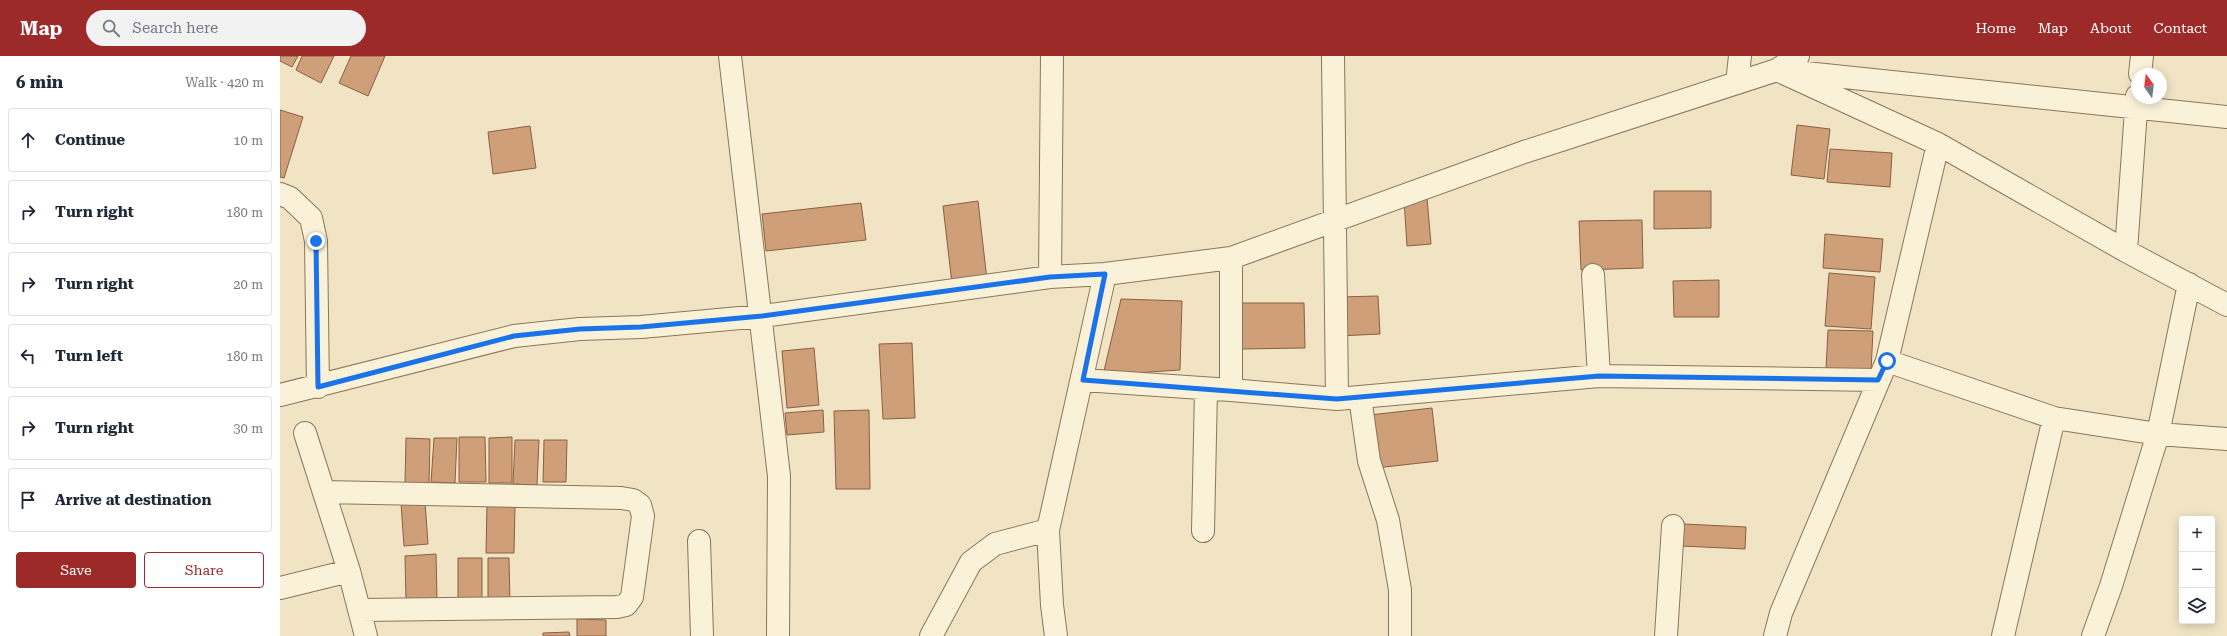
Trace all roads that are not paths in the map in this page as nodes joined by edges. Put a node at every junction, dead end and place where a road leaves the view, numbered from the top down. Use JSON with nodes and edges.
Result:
{"nodes":[{"id":1,"x":730,"y":56,"type":"edge"},
{"id":2,"x":1052,"y":56,"type":"edge"},
{"id":3,"x":1332,"y":56,"type":"edge"},
{"id":4,"x":1740,"y":56,"type":"edge"},
{"id":5,"x":1798,"y":56,"type":"edge"},
{"id":6,"x":2142,"y":56,"type":"edge"},
{"id":7,"x":2141,"y":68,"type":"edge"},
{"id":8,"x":1777,"y":70,"type":"junction"},
{"id":9,"x":1737,"y":83,"type":"junction"},
{"id":10,"x":2131,"y":102,"type":"edge"},
{"id":11,"x":2136,"y":104,"type":"edge"},
{"id":12,"x":2148,"y":104,"type":"edge"},
{"id":13,"x":2227,"y":117,"type":"edge"},
{"id":14,"x":1938,"y":144,"type":"junction"},
{"id":15,"x":280,"y":194,"type":"edge"},
{"id":16,"x":1336,"y":220,"type":"junction"},
{"id":17,"x":2126,"y":251,"type":"junction"},
{"id":18,"x":1231,"y":258,"type":"junction"},
{"id":19,"x":1105,"y":274,"type":"junction"},
{"id":20,"x":1593,"y":275,"type":"dead end"},
{"id":21,"x":1050,"y":277,"type":"junction"},
{"id":22,"x":2189,"y":284,"type":"junction"},
{"id":23,"x":2227,"y":305,"type":"edge"},
{"id":24,"x":762,"y":316,"type":"junction"},
{"id":25,"x":1883,"y":371,"type":"junction"},
{"id":26,"x":1599,"y":376,"type":"junction"},
{"id":27,"x":1083,"y":380,"type":"junction"},
{"id":28,"x":318,"y":387,"type":"junction"},
{"id":29,"x":1206,"y":389,"type":"junction"},
{"id":30,"x":1231,"y":390,"type":"junction"},
{"id":31,"x":280,"y":395,"type":"edge"},
{"id":32,"x":1360,"y":397,"type":"junction"},
{"id":33,"x":1337,"y":399,"type":"junction"},
{"id":34,"x":2054,"y":418,"type":"junction"},
{"id":35,"x":306,"y":433,"type":"dead end"},
{"id":36,"x":2158,"y":434,"type":"junction"},
{"id":37,"x":2227,"y":438,"type":"edge"},
{"id":38,"x":324,"y":492,"type":"junction"},
{"id":39,"x":1673,"y":526,"type":"dead end"},
{"id":40,"x":1048,"y":530,"type":"junction"},
{"id":41,"x":1203,"y":530,"type":"dead end"},
{"id":42,"x":699,"y":541,"type":"dead end"},
{"id":43,"x":349,"y":570,"type":"junction"},
{"id":44,"x":280,"y":588,"type":"edge"},
{"id":45,"x":360,"y":610,"type":"junction"},
{"id":46,"x":366,"y":636,"type":"edge"},
{"id":47,"x":702,"y":636,"type":"edge"},
{"id":48,"x":778,"y":636,"type":"edge"},
{"id":49,"x":932,"y":636,"type":"edge"},
{"id":50,"x":1056,"y":636,"type":"edge"},
{"id":51,"x":1400,"y":636,"type":"edge"},
{"id":52,"x":1666,"y":636,"type":"edge"},
{"id":53,"x":1775,"y":636,"type":"edge"},
{"id":54,"x":2003,"y":636,"type":"edge"},
{"id":55,"x":2093,"y":636,"type":"edge"}],
"edges":[{"from":1,"to":24,"type":"street"},
{"from":2,"to":21,"type":"street"},
{"from":3,"to":16,"type":"street"},
{"from":4,"to":9,"type":"street"},
{"from":5,"to":8,"type":"street"},
{"from":6,"to":7,"type":"street"},
{"from":8,"to":9,"type":"street"},
{"from":8,"to":10,"type":"street"},
{"from":8,"to":14,"type":"street"},
{"from":9,"to":16,"type":"street"},
{"from":11,"to":17,"type":"street"},
{"from":12,"to":13,"type":"street"},
{"from":14,"to":17,"type":"street"},
{"from":14,"to":25,"type":"street"},
{"from":15,"to":28,"type":"street"},
{"from":16,"to":18,"type":"street"},
{"from":16,"to":33,"type":"street"},
{"from":17,"to":22,"type":"street"},
{"from":18,"to":19,"type":"street"},
{"from":18,"to":30,"type":"street"},
{"from":19,"to":21,"type":"street"},
{"from":19,"to":27,"type":"street"},
{"from":20,"to":26,"type":"street"},
{"from":21,"to":24,"type":"street"},
{"from":22,"to":23,"type":"street"},
{"from":22,"to":36,"type":"street"},
{"from":24,"to":28,"type":"street"},
{"from":24,"to":48,"type":"street"},
{"from":25,"to":26,"type":"street"},
{"from":25,"to":34,"type":"street"},
{"from":25,"to":53,"type":"street"},
{"from":26,"to":32,"type":"street"},
{"from":27,"to":29,"type":"street"},
{"from":27,"to":40,"type":"street"},
{"from":28,"to":31,"type":"street"},
{"from":29,"to":30,"type":"street"},
{"from":29,"to":41,"type":"street"},
{"from":30,"to":33,"type":"street"},
{"from":32,"to":33,"type":"street"},
{"from":32,"to":51,"type":"street"},
{"from":34,"to":36,"type":"street"},
{"from":34,"to":54,"type":"street"},
{"from":35,"to":38,"type":"street"},
{"from":36,"to":37,"type":"street"},
{"from":36,"to":55,"type":"street"},
{"from":38,"to":43,"type":"street"},
{"from":38,"to":45,"type":"street"},
{"from":39,"to":52,"type":"street"},
{"from":40,"to":49,"type":"street"},
{"from":40,"to":50,"type":"street"},
{"from":42,"to":47,"type":"street"},
{"from":43,"to":44,"type":"street"},
{"from":43,"to":45,"type":"street"},
{"from":45,"to":46,"type":"street"}]}
